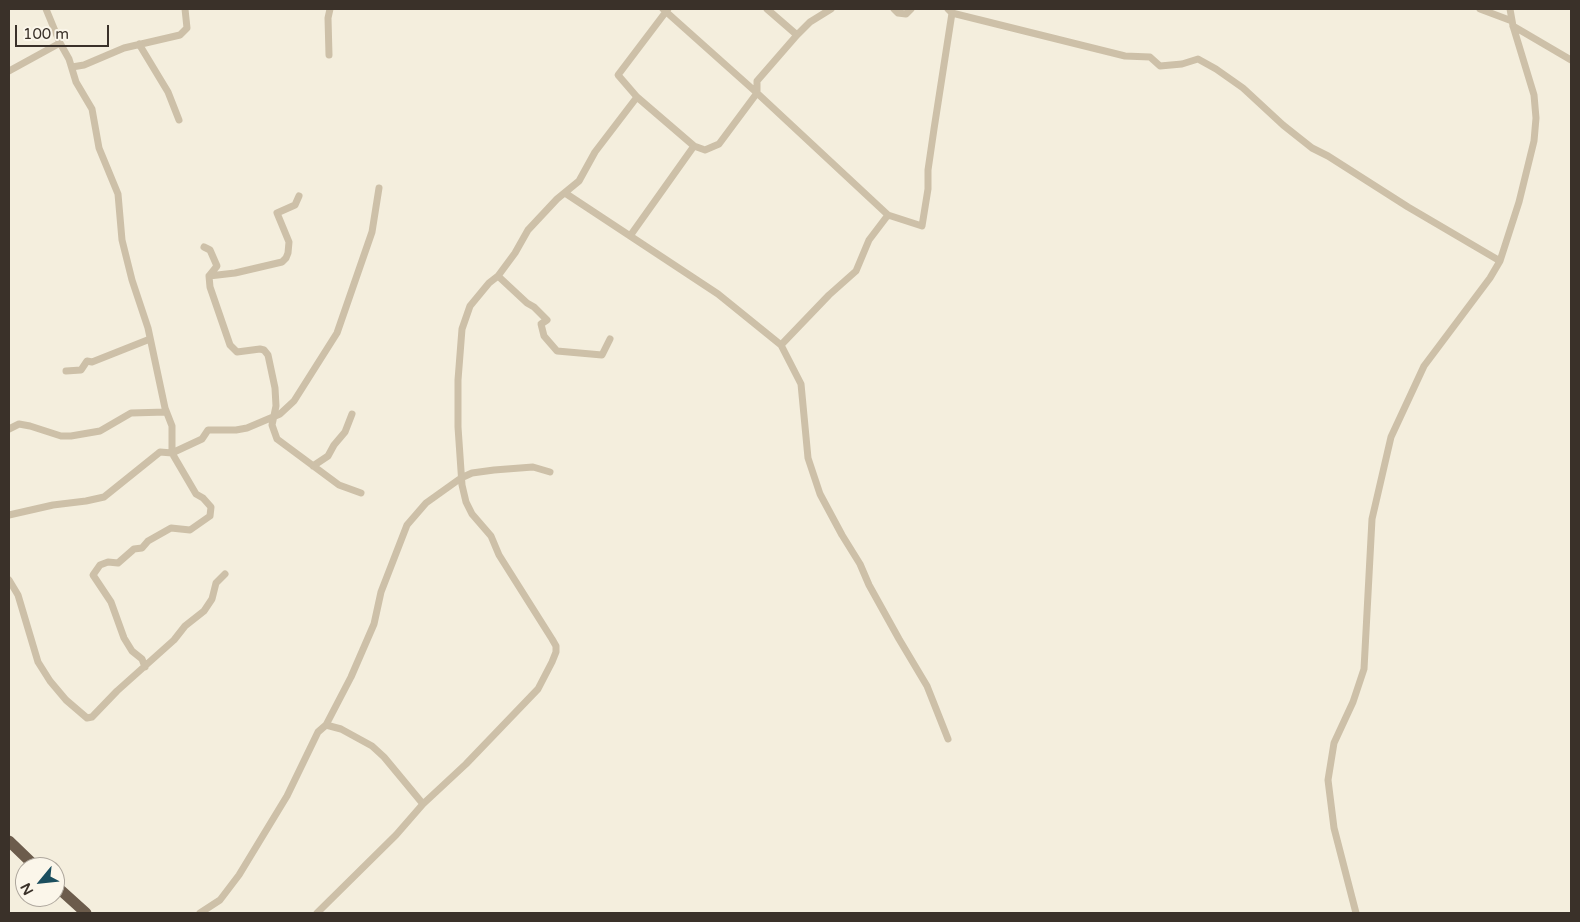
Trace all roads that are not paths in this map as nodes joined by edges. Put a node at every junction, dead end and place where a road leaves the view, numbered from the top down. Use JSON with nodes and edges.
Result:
{"nodes":[{"id":1,"x":46,"y":9,"type":"edge"},
{"id":2,"x":185,"y":9,"type":"edge"},
{"id":3,"x":330,"y":9,"type":"edge"},
{"id":4,"x":767,"y":9,"type":"edge"},
{"id":5,"x":832,"y":9,"type":"edge"},
{"id":6,"x":894,"y":9,"type":"edge"},
{"id":7,"x":911,"y":9,"type":"edge"},
{"id":8,"x":1480,"y":9,"type":"edge"},
{"id":9,"x":1510,"y":9,"type":"edge"},
{"id":10,"x":665,"y":10,"type":"edge"},
{"id":11,"x":950,"y":11,"type":"edge"},
{"id":12,"x":1512,"y":23,"type":"junction"},
{"id":13,"x":797,"y":35,"type":"junction"},
{"id":14,"x":60,"y":44,"type":"junction"},
{"id":15,"x":140,"y":44,"type":"junction"},
{"id":16,"x":329,"y":55,"type":"dead end"},
{"id":17,"x":1571,"y":60,"type":"edge"},
{"id":18,"x":72,"y":67,"type":"junction"},
{"id":19,"x":9,"y":71,"type":"edge"},
{"id":20,"x":757,"y":93,"type":"junction"},
{"id":21,"x":637,"y":97,"type":"junction"},
{"id":22,"x":179,"y":120,"type":"dead end"},
{"id":23,"x":694,"y":146,"type":"junction"},
{"id":24,"x":379,"y":188,"type":"dead end"},
{"id":25,"x":565,"y":193,"type":"junction"},
{"id":26,"x":298,"y":196,"type":"dead end"},
{"id":27,"x":888,"y":216,"type":"junction"},
{"id":28,"x":630,"y":236,"type":"junction"},
{"id":29,"x":204,"y":247,"type":"dead end"},
{"id":30,"x":1500,"y":260,"type":"junction"},
{"id":31,"x":210,"y":276,"type":"junction"},
{"id":32,"x":498,"y":276,"type":"junction"},
{"id":33,"x":150,"y":339,"type":"junction"},
{"id":34,"x":610,"y":339,"type":"dead end"},
{"id":35,"x":781,"y":345,"type":"junction"},
{"id":36,"x":66,"y":371,"type":"dead end"},
{"id":37,"x":166,"y":412,"type":"junction"},
{"id":38,"x":352,"y":414,"type":"dead end"},
{"id":39,"x":275,"y":417,"type":"junction"},
{"id":40,"x":9,"y":429,"type":"edge"},
{"id":41,"x":172,"y":453,"type":"junction"},
{"id":42,"x":313,"y":466,"type":"junction"},
{"id":43,"x":550,"y":472,"type":"dead end"},
{"id":44,"x":461,"y":478,"type":"junction"},
{"id":45,"x":361,"y":493,"type":"dead end"},
{"id":46,"x":9,"y":515,"type":"edge"},
{"id":47,"x":225,"y":574,"type":"dead end"},
{"id":48,"x":9,"y":580,"type":"edge"},
{"id":49,"x":145,"y":667,"type":"junction"},
{"id":50,"x":326,"y":725,"type":"junction"},
{"id":51,"x":948,"y":739,"type":"dead end"},
{"id":52,"x":422,"y":804,"type":"junction"},
{"id":53,"x":9,"y":841,"type":"edge"},
{"id":54,"x":26,"y":857,"type":"edge"},
{"id":55,"x":65,"y":894,"type":"edge"},
{"id":56,"x":86,"y":913,"type":"edge"},
{"id":57,"x":200,"y":913,"type":"edge"},
{"id":58,"x":316,"y":913,"type":"edge"},
{"id":59,"x":1356,"y":913,"type":"edge"}],
"edges":[{"from":1,"to":14,"type":"street"},
{"from":2,"to":15,"type":"street"},
{"from":3,"to":16,"type":"street"},
{"from":4,"to":13,"type":"street"},
{"from":5,"to":13,"type":"street"},
{"from":6,"to":7,"type":"street"},
{"from":8,"to":12,"type":"street"},
{"from":9,"to":12,"type":"street"},
{"from":10,"to":20,"type":"street"},
{"from":10,"to":21,"type":"street"},
{"from":11,"to":27,"type":"street"},
{"from":11,"to":30,"type":"street"},
{"from":12,"to":17,"type":"street"},
{"from":12,"to":30,"type":"street"},
{"from":13,"to":20,"type":"street"},
{"from":14,"to":18,"type":"street"},
{"from":14,"to":19,"type":"street"},
{"from":15,"to":18,"type":"street"},
{"from":15,"to":22,"type":"street"},
{"from":18,"to":33,"type":"street"},
{"from":20,"to":23,"type":"street"},
{"from":20,"to":27,"type":"street"},
{"from":21,"to":23,"type":"street"},
{"from":21,"to":25,"type":"street"},
{"from":23,"to":28,"type":"street"},
{"from":24,"to":39,"type":"street"},
{"from":25,"to":28,"type":"street"},
{"from":25,"to":32,"type":"street"},
{"from":26,"to":31,"type":"street"},
{"from":27,"to":35,"type":"street"},
{"from":28,"to":35,"type":"street"},
{"from":29,"to":31,"type":"street"},
{"from":30,"to":59,"type":"street"},
{"from":31,"to":39,"type":"street"},
{"from":32,"to":34,"type":"street"},
{"from":32,"to":44,"type":"street"},
{"from":33,"to":36,"type":"street"},
{"from":33,"to":37,"type":"street"},
{"from":35,"to":51,"type":"street"},
{"from":37,"to":40,"type":"street"},
{"from":37,"to":41,"type":"street"},
{"from":38,"to":42,"type":"street"},
{"from":39,"to":41,"type":"street"},
{"from":39,"to":42,"type":"street"},
{"from":41,"to":46,"type":"street"},
{"from":41,"to":49,"type":"street"},
{"from":42,"to":45,"type":"street"},
{"from":43,"to":44,"type":"street"},
{"from":44,"to":50,"type":"street"},
{"from":44,"to":52,"type":"street"},
{"from":47,"to":49,"type":"street"},
{"from":48,"to":49,"type":"street"},
{"from":50,"to":52,"type":"street"},
{"from":50,"to":57,"type":"street"},
{"from":52,"to":58,"type":"street"},
{"from":53,"to":54,"type":"highway"},
{"from":55,"to":56,"type":"highway"}]}
